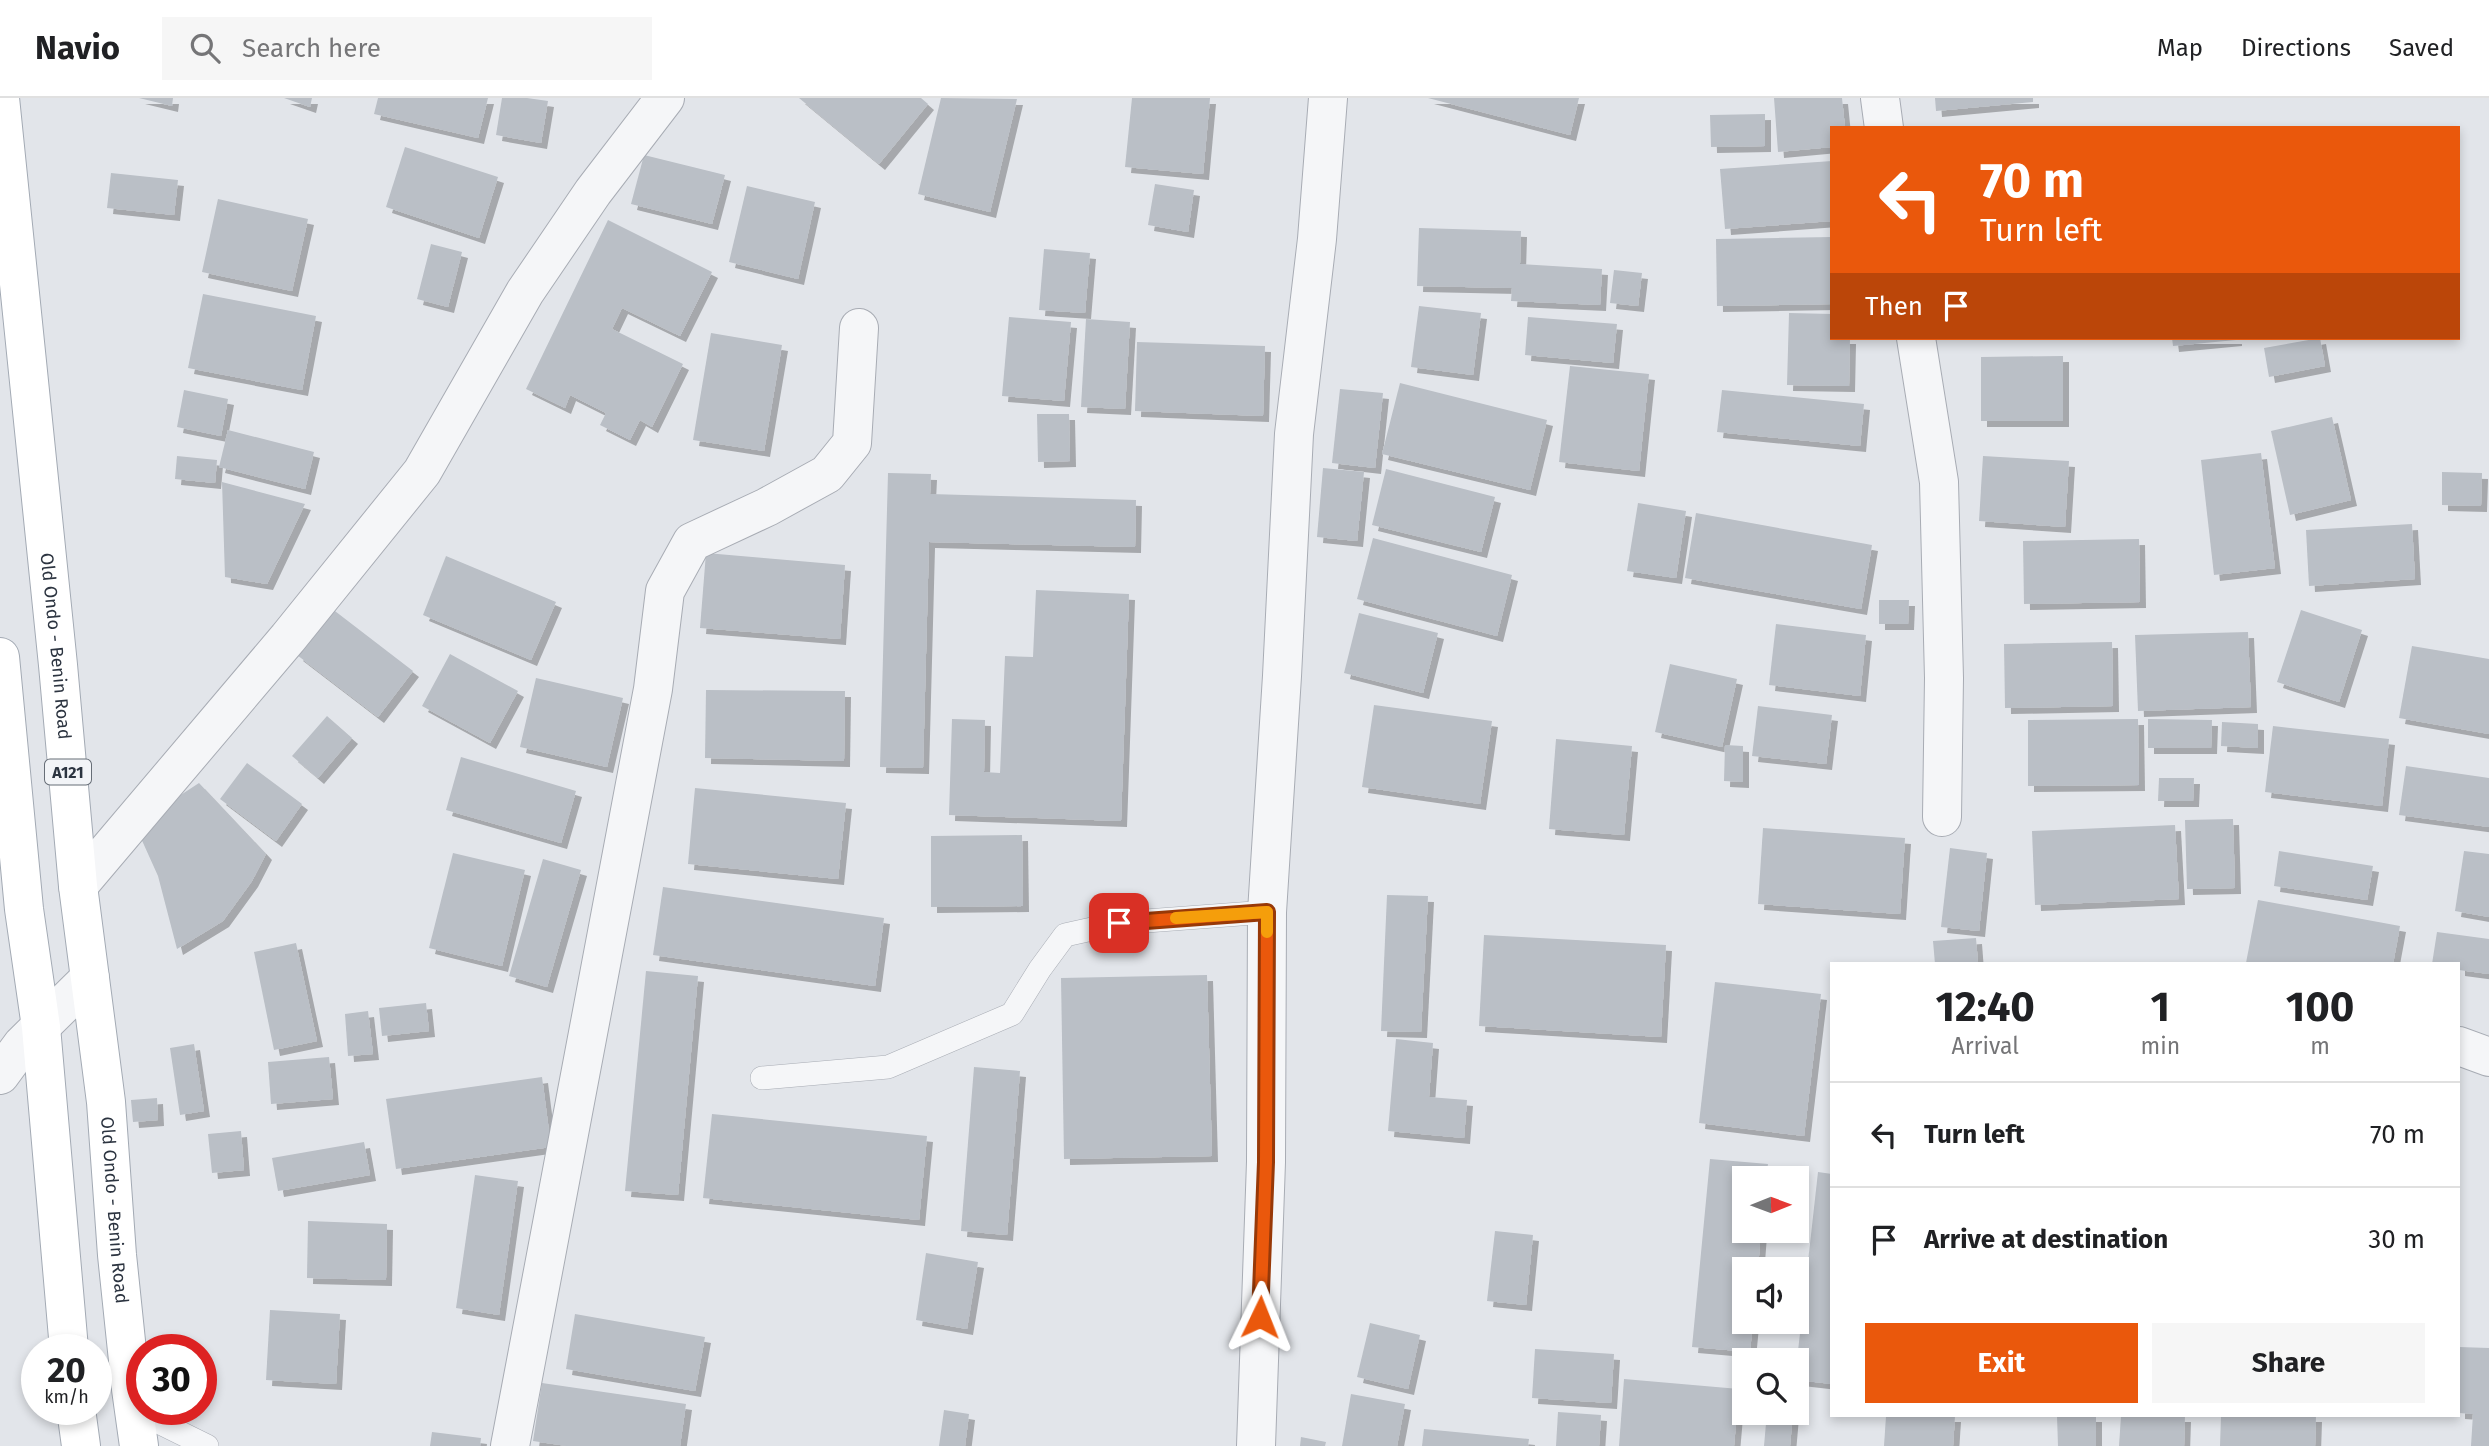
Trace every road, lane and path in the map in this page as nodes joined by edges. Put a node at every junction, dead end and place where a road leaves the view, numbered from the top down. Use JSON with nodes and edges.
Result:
{"nodes":[{"id":1,"x":0,"y":98,"type":"edge"},
{"id":2,"x":665,"y":98,"type":"edge"},
{"id":3,"x":1328,"y":98,"type":"edge"},
{"id":4,"x":1880,"y":98,"type":"edge"},
{"id":5,"x":1884,"y":126,"type":"edge"},
{"id":6,"x":859,"y":328,"type":"dead end"},
{"id":7,"x":1916,"y":340,"type":"edge"},
{"id":8,"x":0,"y":657,"type":"edge"},
{"id":9,"x":1942,"y":817,"type":"dead end"},
{"id":10,"x":78,"y":886,"type":"junction"},
{"id":11,"x":1267,"y":912,"type":"junction"},
{"id":12,"x":90,"y":978,"type":"junction"},
{"id":13,"x":41,"y":1027,"type":"junction"},
{"id":14,"x":2460,"y":1046,"type":"edge"},
{"id":15,"x":2489,"y":1057,"type":"edge"},
{"id":16,"x":0,"y":1075,"type":"edge"},
{"id":17,"x":762,"y":1078,"type":"dead end"},
{"id":18,"x":68,"y":1334,"type":"edge"},
{"id":19,"x":78,"y":1425,"type":"edge"},
{"id":20,"x":136,"y":1428,"type":"edge"},
{"id":21,"x":80,"y":1446,"type":"edge"},
{"id":22,"x":207,"y":1446,"type":"edge"},
{"id":23,"x":510,"y":1446,"type":"edge"},
{"id":24,"x":1256,"y":1446,"type":"edge"}],
"edges":[{"from":1,"to":10,"type":"main road","name":"Old Ondo - Benin Road","number":"A121"},
{"from":2,"to":10,"type":"street"},
{"from":3,"to":11,"type":"street"},
{"from":4,"to":5,"type":"street"},
{"from":6,"to":23,"type":"street"},
{"from":7,"to":9,"type":"street"},
{"from":8,"to":13,"type":"main road"},
{"from":10,"to":12,"type":"main road","name":"Old Ondo - Benin Road","number":"A121"},
{"from":11,"to":17,"type":"lane"},
{"from":11,"to":24,"type":"street"},
{"from":12,"to":13,"type":"street"},
{"from":12,"to":20,"type":"main road","name":"Old Ondo - Benin Road","number":"A121"},
{"from":13,"to":16,"type":"street"},
{"from":13,"to":18,"type":"main road"},
{"from":14,"to":15,"type":"street"},
{"from":19,"to":21,"type":"main road"},
{"from":20,"to":22,"type":"lane"}]}
